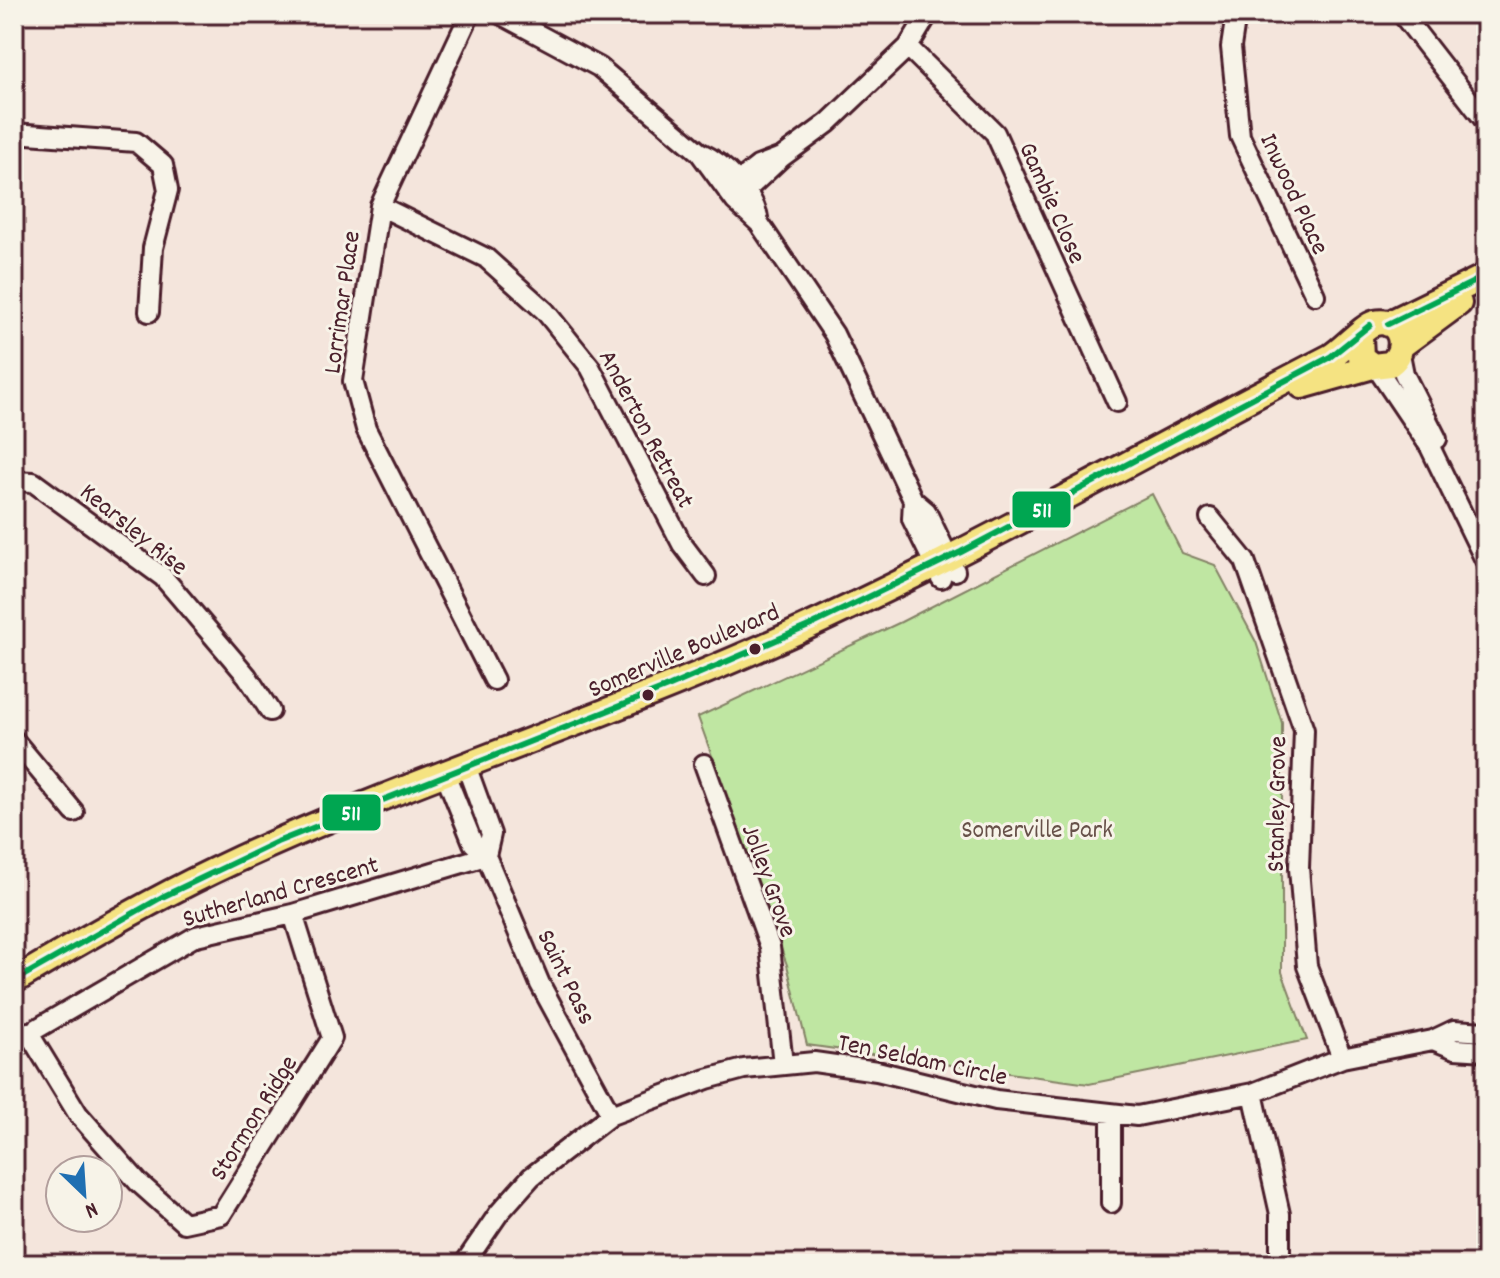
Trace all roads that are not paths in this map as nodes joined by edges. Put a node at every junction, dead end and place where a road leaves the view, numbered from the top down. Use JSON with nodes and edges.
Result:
{"nodes":[{"id":1,"x":470,"y":14,"type":"edge"},
{"id":2,"x":500,"y":14,"type":"edge"},
{"id":3,"x":928,"y":14,"type":"edge"},
{"id":4,"x":1236,"y":14,"type":"edge"},
{"id":5,"x":1402,"y":14,"type":"edge"},
{"id":6,"x":908,"y":47,"type":"junction"},
{"id":7,"x":1486,"y":122,"type":"edge"},
{"id":8,"x":14,"y":133,"type":"edge"},
{"id":9,"x":736,"y":192,"type":"junction"},
{"id":10,"x":380,"y":206,"type":"junction"},
{"id":11,"x":1486,"y":276,"type":"edge"},
{"id":12,"x":1486,"y":290,"type":"edge"},
{"id":13,"x":1315,"y":295,"type":"dead end"},
{"id":14,"x":149,"y":312,"type":"dead end"},
{"id":15,"x":1388,"y":324,"type":"junction"},
{"id":16,"x":1360,"y":336,"type":"junction"},
{"id":17,"x":1401,"y":350,"type":"junction"},
{"id":18,"x":1374,"y":366,"type":"junction"},
{"id":19,"x":1117,"y":402,"type":"dead end"},
{"id":20,"x":14,"y":481,"type":"edge"},
{"id":21,"x":1210,"y":518,"type":"dead end"},
{"id":22,"x":1486,"y":536,"type":"edge"},
{"id":23,"x":1486,"y":562,"type":"edge"},
{"id":24,"x":945,"y":568,"type":"junction"},
{"id":25,"x":706,"y":576,"type":"dead end"},
{"id":26,"x":494,"y":680,"type":"dead end"},
{"id":27,"x":270,"y":711,"type":"dead end"},
{"id":28,"x":14,"y":740,"type":"edge"},
{"id":29,"x":704,"y":764,"type":"dead end"},
{"id":30,"x":458,"y":777,"type":"junction"},
{"id":31,"x":74,"y":812,"type":"dead end"},
{"id":32,"x":486,"y":856,"type":"junction"},
{"id":33,"x":293,"y":914,"type":"junction"},
{"id":34,"x":14,"y":981,"type":"edge"},
{"id":35,"x":14,"y":997,"type":"edge"},
{"id":36,"x":1486,"y":1032,"type":"edge"},
{"id":37,"x":21,"y":1037,"type":"edge"},
{"id":38,"x":1433,"y":1040,"type":"junction"},
{"id":39,"x":1486,"y":1051,"type":"edge"},
{"id":40,"x":1342,"y":1058,"type":"junction"},
{"id":41,"x":783,"y":1064,"type":"junction"},
{"id":42,"x":1253,"y":1093,"type":"junction"},
{"id":43,"x":611,"y":1115,"type":"junction"},
{"id":44,"x":1111,"y":1115,"type":"junction"},
{"id":45,"x":1111,"y":1203,"type":"dead end"},
{"id":46,"x":464,"y":1264,"type":"edge"},
{"id":47,"x":1280,"y":1264,"type":"edge"}],
"edges":[{"from":1,"to":10,"type":"street","name":"Lorrimar Place"},
{"from":2,"to":9,"type":"street"},
{"from":3,"to":6,"type":"street"},
{"from":4,"to":13,"type":"street","name":"Inwood Place"},
{"from":5,"to":7,"type":"street"},
{"from":6,"to":9,"type":"street"},
{"from":6,"to":19,"type":"street","name":"Gambie Close"},
{"from":8,"to":14,"type":"street"},
{"from":9,"to":24,"type":"street"},
{"from":10,"to":25,"type":"street","name":"Anderton Retreat"},
{"from":10,"to":26,"type":"street","name":"Lorrimar Place"},
{"from":11,"to":15,"type":"main road","name":"Somerville Boulevard"},
{"from":12,"to":17,"type":"main road","name":"Somerville Boulevard"},
{"from":15,"to":16,"type":"main road","name":"Somerville Boulevard"},
{"from":15,"to":17,"type":"main road"},
{"from":16,"to":18,"type":"main road"},
{"from":16,"to":24,"type":"main road","name":"Somerville Boulevard"},
{"from":17,"to":18,"type":"main road","name":"Somerville Boulevard"},
{"from":17,"to":22,"type":"street"},
{"from":18,"to":23,"type":"street"},
{"from":18,"to":24,"type":"main road","name":"Somerville Boulevard"},
{"from":20,"to":27,"type":"street","name":"Kearsley Rise"},
{"from":21,"to":40,"type":"street","name":"Stanley Grove"},
{"from":24,"to":30,"type":"main road","name":"Somerville Boulevard"},
{"from":28,"to":31,"type":"street"},
{"from":29,"to":41,"type":"street","name":"Jolley Grove"},
{"from":30,"to":32,"type":"street","name":"Saint Pass"},
{"from":30,"to":34,"type":"main road","name":"Somerville Boulevard"},
{"from":30,"to":35,"type":"main road","name":"Somerville Boulevard"},
{"from":32,"to":33,"type":"street","name":"Sutherland Crescent"},
{"from":32,"to":43,"type":"street","name":"Saint Pass"},
{"from":33,"to":37,"type":"street","name":"Sutherland Crescent"},
{"from":33,"to":37,"type":"street","name":"Stormon Ridge"},
{"from":36,"to":38,"type":"street","name":"Ten Seldam Circle"},
{"from":38,"to":39,"type":"street","name":"Ten Seldam Circle"},
{"from":38,"to":40,"type":"street","name":"Ten Seldam Circle"},
{"from":40,"to":42,"type":"street","name":"Ten Seldam Circle"},
{"from":41,"to":43,"type":"street","name":"Ten Seldam Circle"},
{"from":41,"to":44,"type":"street","name":"Ten Seldam Circle"},
{"from":42,"to":44,"type":"street","name":"Ten Seldam Circle"},
{"from":42,"to":47,"type":"street"},
{"from":43,"to":46,"type":"street","name":"Ten Seldam Circle"},
{"from":44,"to":45,"type":"street"}]}
